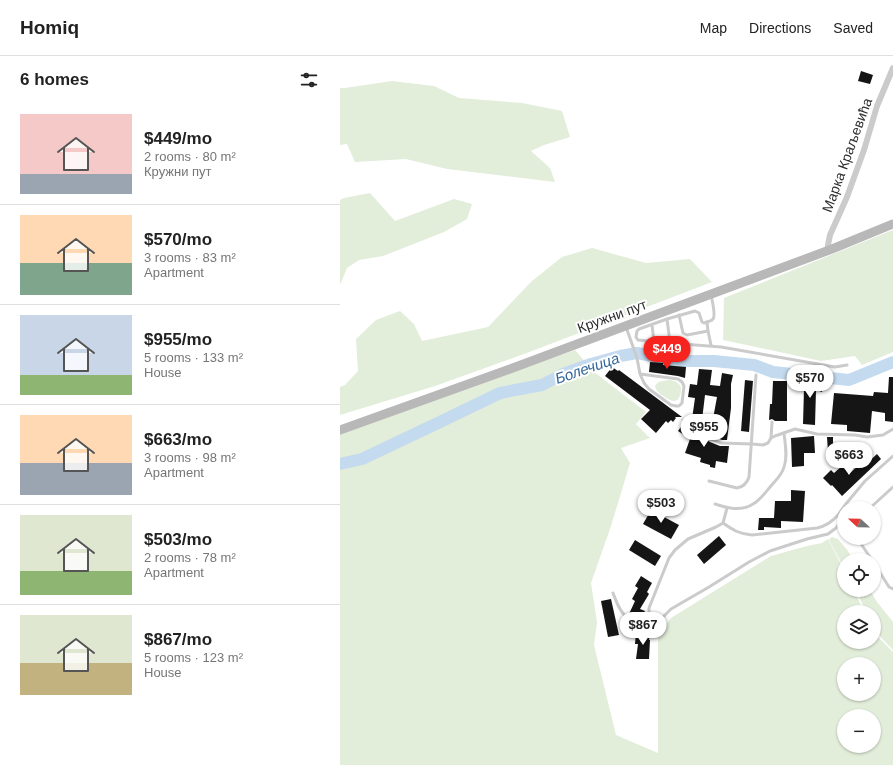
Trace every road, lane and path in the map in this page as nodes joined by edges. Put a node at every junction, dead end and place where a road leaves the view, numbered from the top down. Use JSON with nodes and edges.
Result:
{"nodes":[{"id":1,"x":893,"y":68,"type":"edge"},
{"id":2,"x":893,"y":224,"type":"edge"},
{"id":3,"x":828,"y":251,"type":"junction"},
{"id":4,"x":711,"y":294,"type":"junction"},
{"id":5,"x":679,"y":315,"type":"junction"},
{"id":6,"x":667,"y":319,"type":"junction"},
{"id":7,"x":707,"y":322,"type":"junction"},
{"id":8,"x":652,"y":325,"type":"junction"},
{"id":9,"x":625,"y":326,"type":"junction"},
{"id":10,"x":708,"y":331,"type":"junction"},
{"id":11,"x":654,"y":342,"type":"junction"},
{"id":12,"x":670,"y":343,"type":"junction"},
{"id":13,"x":711,"y":345,"type":"junction"},
{"id":14,"x":847,"y":365,"type":"dead end"},
{"id":15,"x":640,"y":374,"type":"junction"},
{"id":16,"x":756,"y":375,"type":"dead end"},
{"id":17,"x":683,"y":420,"type":"dead end"},
{"id":18,"x":772,"y":422,"type":"dead end"},
{"id":19,"x":893,"y":429,"type":"edge"},
{"id":20,"x":340,"y":430,"type":"edge"},
{"id":21,"x":784,"y":433,"type":"junction"},
{"id":22,"x":772,"y":438,"type":"junction"},
{"id":23,"x":752,"y":444,"type":"junction"},
{"id":24,"x":893,"y":456,"type":"edge"},
{"id":25,"x":709,"y":481,"type":"dead end"},
{"id":26,"x":893,"y":487,"type":"edge"},
{"id":27,"x":848,"y":501,"type":"edge"},
{"id":28,"x":878,"y":501,"type":"edge"},
{"id":29,"x":715,"y":504,"type":"dead end"},
{"id":30,"x":727,"y":508,"type":"junction"},
{"id":31,"x":837,"y":516,"type":"edge"},
{"id":32,"x":722,"y":523,"type":"junction"},
{"id":33,"x":837,"y":526,"type":"edge"},
{"id":34,"x":881,"y":575,"type":"edge"},
{"id":35,"x":893,"y":589,"type":"edge"},
{"id":36,"x":613,"y":593,"type":"dead end"},
{"id":37,"x":649,"y":628,"type":"junction"}],
"edges":[{"from":1,"to":3,"type":"street","name":"Марка Краљевића"},
{"from":2,"to":3,"type":"main road","name":"Кружни пут"},
{"from":3,"to":4,"type":"main road","name":"Кружни пут"},
{"from":4,"to":7,"type":"lane"},
{"from":4,"to":9,"type":"main road","name":"Кружни пут"},
{"from":5,"to":6,"type":"lane"},
{"from":5,"to":7,"type":"lane"},
{"from":5,"to":10,"type":"lane"},
{"from":6,"to":8,"type":"lane"},
{"from":6,"to":12,"type":"lane"},
{"from":7,"to":10,"type":"lane"},
{"from":8,"to":11,"type":"lane"},
{"from":8,"to":11,"type":"lane"},
{"from":9,"to":15,"type":"lane"},
{"from":9,"to":20,"type":"main road","name":"Кружни пут"},
{"from":10,"to":13,"type":"lane"},
{"from":11,"to":12,"type":"lane"},
{"from":12,"to":13,"type":"lane"},
{"from":13,"to":14,"type":"lane"},
{"from":15,"to":15,"type":"lane"},
{"from":16,"to":23,"type":"lane"},
{"from":17,"to":23,"type":"lane"},
{"from":18,"to":22,"type":"lane"},
{"from":19,"to":21,"type":"lane"},
{"from":21,"to":22,"type":"lane"},
{"from":21,"to":30,"type":"lane"},
{"from":22,"to":23,"type":"lane"},
{"from":23,"to":25,"type":"lane"},
{"from":24,"to":27,"type":"lane"},
{"from":26,"to":28,"type":"lane"},
{"from":29,"to":30,"type":"lane"},
{"from":30,"to":32,"type":"lane"},
{"from":31,"to":32,"type":"lane"},
{"from":32,"to":37,"type":"lane"},
{"from":33,"to":37,"type":"lane"},
{"from":34,"to":35,"type":"lane"},
{"from":36,"to":37,"type":"lane"}]}
